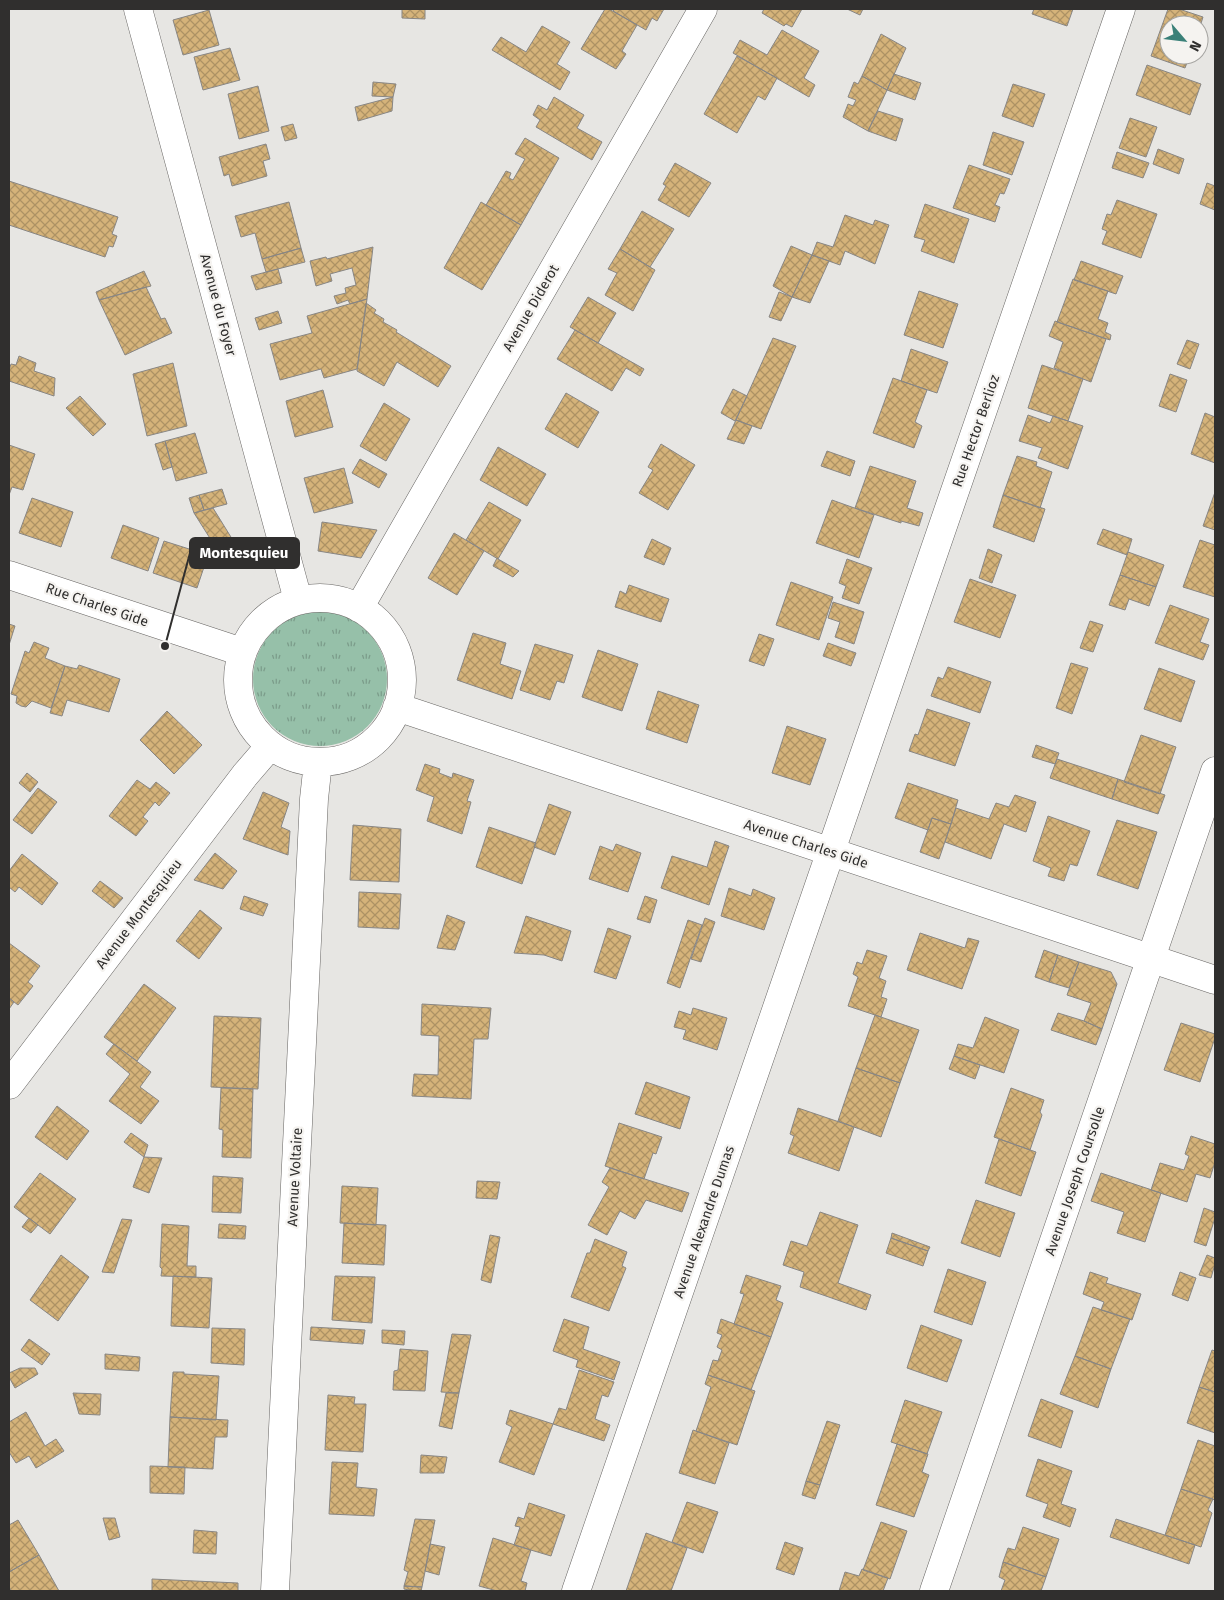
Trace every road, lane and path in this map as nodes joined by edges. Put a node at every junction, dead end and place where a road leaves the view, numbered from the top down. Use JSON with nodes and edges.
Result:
{"nodes":[{"id":1,"x":138,"y":9,"type":"edge"},
{"id":2,"x":703,"y":9,"type":"edge"},
{"id":3,"x":1121,"y":9,"type":"edge"},
{"id":4,"x":9,"y":575,"type":"edge"},
{"id":5,"x":298,"y":600,"type":"junction"},
{"id":6,"x":359,"y":608,"type":"junction"},
{"id":7,"x":242,"y":652,"type":"junction"},
{"id":8,"x":397,"y":707,"type":"junction"},
{"id":9,"x":270,"y":746,"type":"junction"},
{"id":10,"x":318,"y":762,"type":"junction"},
{"id":11,"x":1215,"y":771,"type":"edge"},
{"id":12,"x":831,"y":853,"type":"junction"},
{"id":13,"x":1151,"y":959,"type":"junction"},
{"id":14,"x":1215,"y":980,"type":"edge"},
{"id":15,"x":9,"y":1084,"type":"edge"},
{"id":16,"x":275,"y":1591,"type":"edge"},
{"id":17,"x":576,"y":1591,"type":"edge"},
{"id":18,"x":934,"y":1591,"type":"edge"}],
"edges":[{"from":1,"to":5,"type":"street","name":"Avenue du Foyer"},
{"from":2,"to":6,"type":"street","name":"Avenue Diderot"},
{"from":3,"to":12,"type":"street","name":"Rue Hector Berlioz"},
{"from":4,"to":7,"type":"street","name":"Rue Charles Gide"},
{"from":5,"to":6,"type":"street"},
{"from":5,"to":7,"type":"street"},
{"from":6,"to":8,"type":"street"},
{"from":7,"to":9,"type":"street"},
{"from":8,"to":10,"type":"street"},
{"from":8,"to":12,"type":"street","name":"Avenue Charles Gide"},
{"from":9,"to":10,"type":"street"},
{"from":9,"to":15,"type":"street","name":"Avenue Montesquieu"},
{"from":10,"to":16,"type":"street","name":"Avenue Voltaire"},
{"from":11,"to":13,"type":"street","name":"Avenue Joseph Coursolle"},
{"from":12,"to":13,"type":"street","name":"Avenue Charles Gide"},
{"from":12,"to":17,"type":"street","name":"Avenue Alexandre Dumas"},
{"from":13,"to":14,"type":"street","name":"Avenue Charles Gide"},
{"from":13,"to":18,"type":"street","name":"Avenue Joseph Coursolle"}]}
